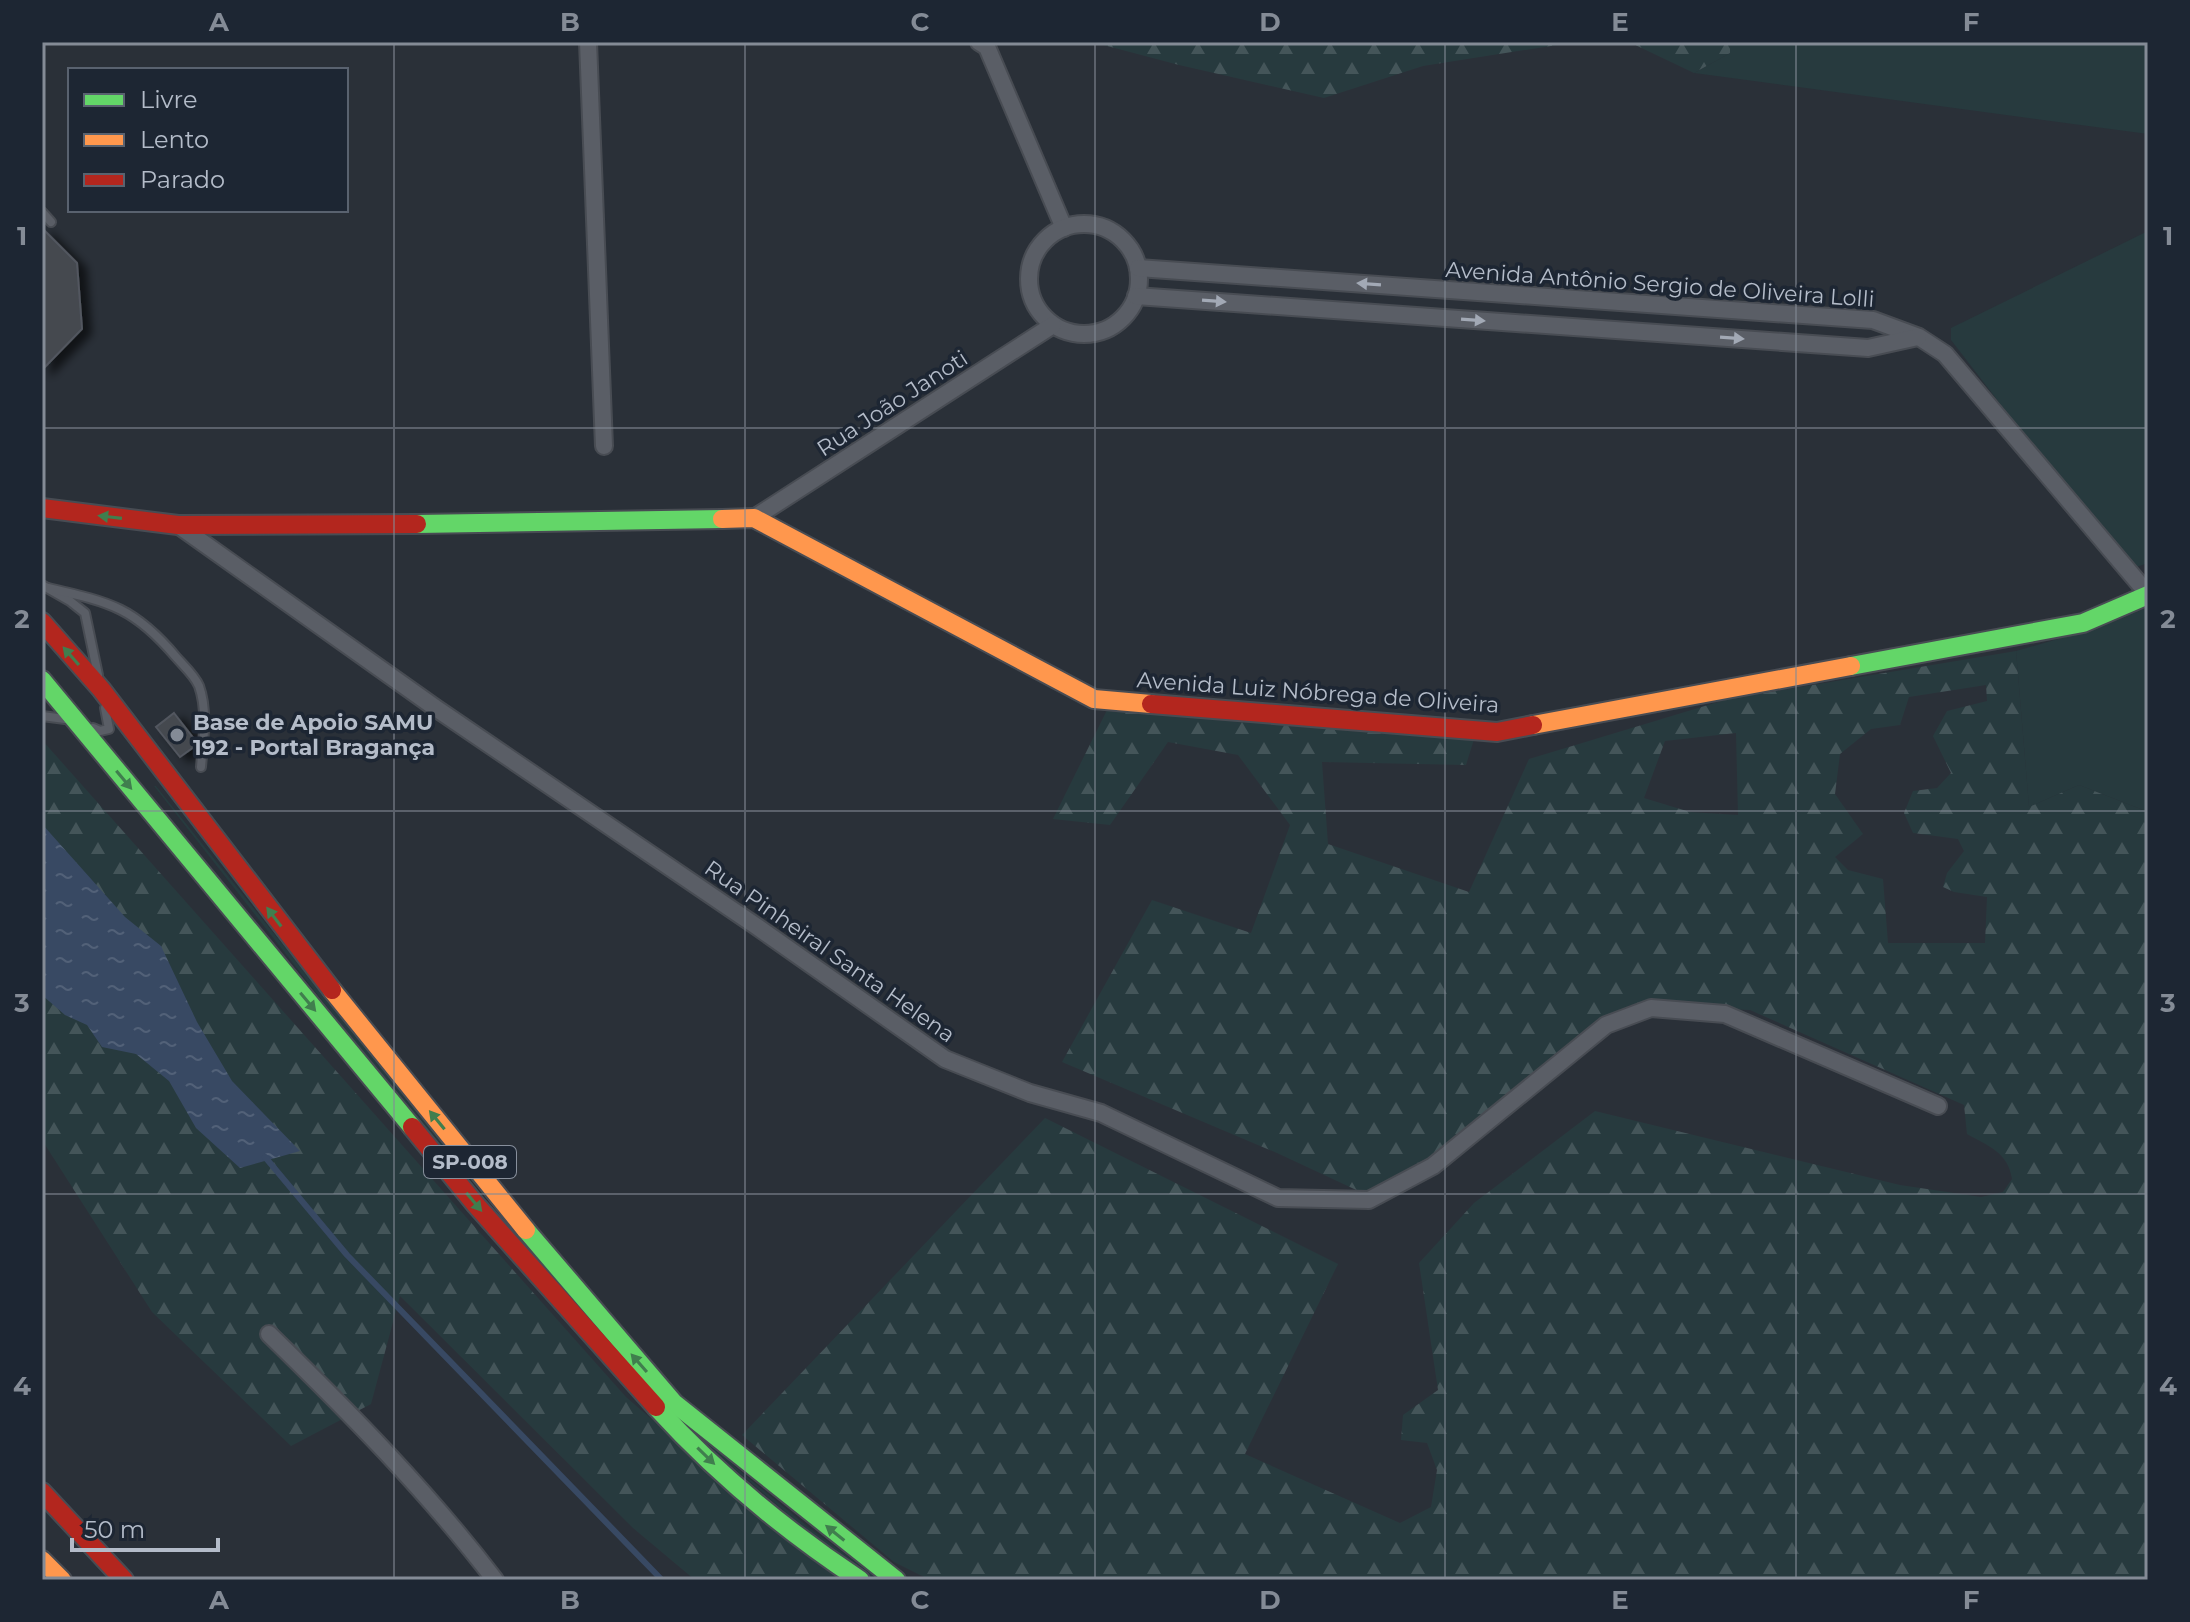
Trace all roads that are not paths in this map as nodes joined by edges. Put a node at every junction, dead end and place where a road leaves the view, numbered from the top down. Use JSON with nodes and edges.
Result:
{"nodes":[{"id":1,"x":588,"y":42,"type":"edge"},
{"id":2,"x":979,"y":42,"type":"edge"},
{"id":3,"x":42,"y":212,"type":"edge"},
{"id":4,"x":51,"y":222,"type":"dead end"},
{"id":5,"x":1064,"y":228,"type":"junction"},
{"id":6,"x":1138,"y":268,"type":"junction"},
{"id":7,"x":1136,"y":296,"type":"junction"},
{"id":8,"x":1053,"y":325,"type":"junction"},
{"id":9,"x":1919,"y":337,"type":"junction"},
{"id":10,"x":604,"y":446,"type":"dead end"},
{"id":11,"x":42,"y":508,"type":"edge"},
{"id":12,"x":754,"y":518,"type":"junction"},
{"id":13,"x":178,"y":525,"type":"junction"},
{"id":14,"x":45,"y":586,"type":"edge"},
{"id":15,"x":2148,"y":594,"type":"edge"},
{"id":16,"x":93,"y":598,"type":"junction"},
{"id":17,"x":85,"y":613,"type":"junction"},
{"id":18,"x":42,"y":622,"type":"edge"},
{"id":19,"x":42,"y":680,"type":"edge"},
{"id":20,"x":101,"y":689,"type":"junction"},
{"id":21,"x":42,"y":716,"type":"edge"},
{"id":22,"x":74,"y":720,"type":"junction"},
{"id":23,"x":201,"y":767,"type":"dead end"},
{"id":24,"x":1938,"y":1106,"type":"dead end"},
{"id":25,"x":269,"y":1334,"type":"dead end"},
{"id":26,"x":42,"y":1492,"type":"edge"},
{"id":27,"x":124,"y":1580,"type":"edge"},
{"id":28,"x":495,"y":1580,"type":"edge"},
{"id":29,"x":860,"y":1580,"type":"edge"},
{"id":30,"x":896,"y":1580,"type":"edge"}],
"edges":[{"from":1,"to":10,"type":"street"},
{"from":2,"to":5,"type":"street"},
{"from":3,"to":4,"type":"lane"},
{"from":5,"to":6,"type":"street"},
{"from":5,"to":8,"type":"street"},
{"from":6,"to":7,"type":"street"},
{"from":9,"to":6,"type":"street","name":"Avenida Antônio Sergio de Oliveira Lolli","one_way":true},
{"from":7,"to":8,"type":"street"},
{"from":7,"to":9,"type":"street","one_way":true},
{"from":8,"to":12,"type":"street","name":"Rua João Janoti"},
{"from":9,"to":15,"type":"street","name":"Avenida Antônio Sergio de Oliveira Lolli"},
{"from":13,"to":11,"type":"main road","one_way":true},
{"from":12,"to":13,"type":"main road"},
{"from":12,"to":15,"type":"main road","name":"Avenida Luiz Nóbrega de Oliveira"},
{"from":13,"to":24,"type":"street","name":"Rua Pinheiral Santa Helena"},
{"from":14,"to":16,"type":"lane"},
{"from":14,"to":17,"type":"lane"},
{"from":16,"to":17,"type":"lane"},
{"from":16,"to":23,"type":"lane"},
{"from":17,"to":20,"type":"lane"},
{"from":20,"to":18,"type":"main road","number":"SP-008","one_way":true},
{"from":19,"to":22,"type":"main road","number":"SP-008"},
{"from":20,"to":22,"type":"lane"},
{"from":30,"to":20,"type":"main road","number":"SP-008","one_way":true},
{"from":21,"to":22,"type":"lane"},
{"from":22,"to":29,"type":"main road","number":"SP-008","one_way":true},
{"from":25,"to":28,"type":"street"},
{"from":26,"to":27,"type":"main road"}]}
